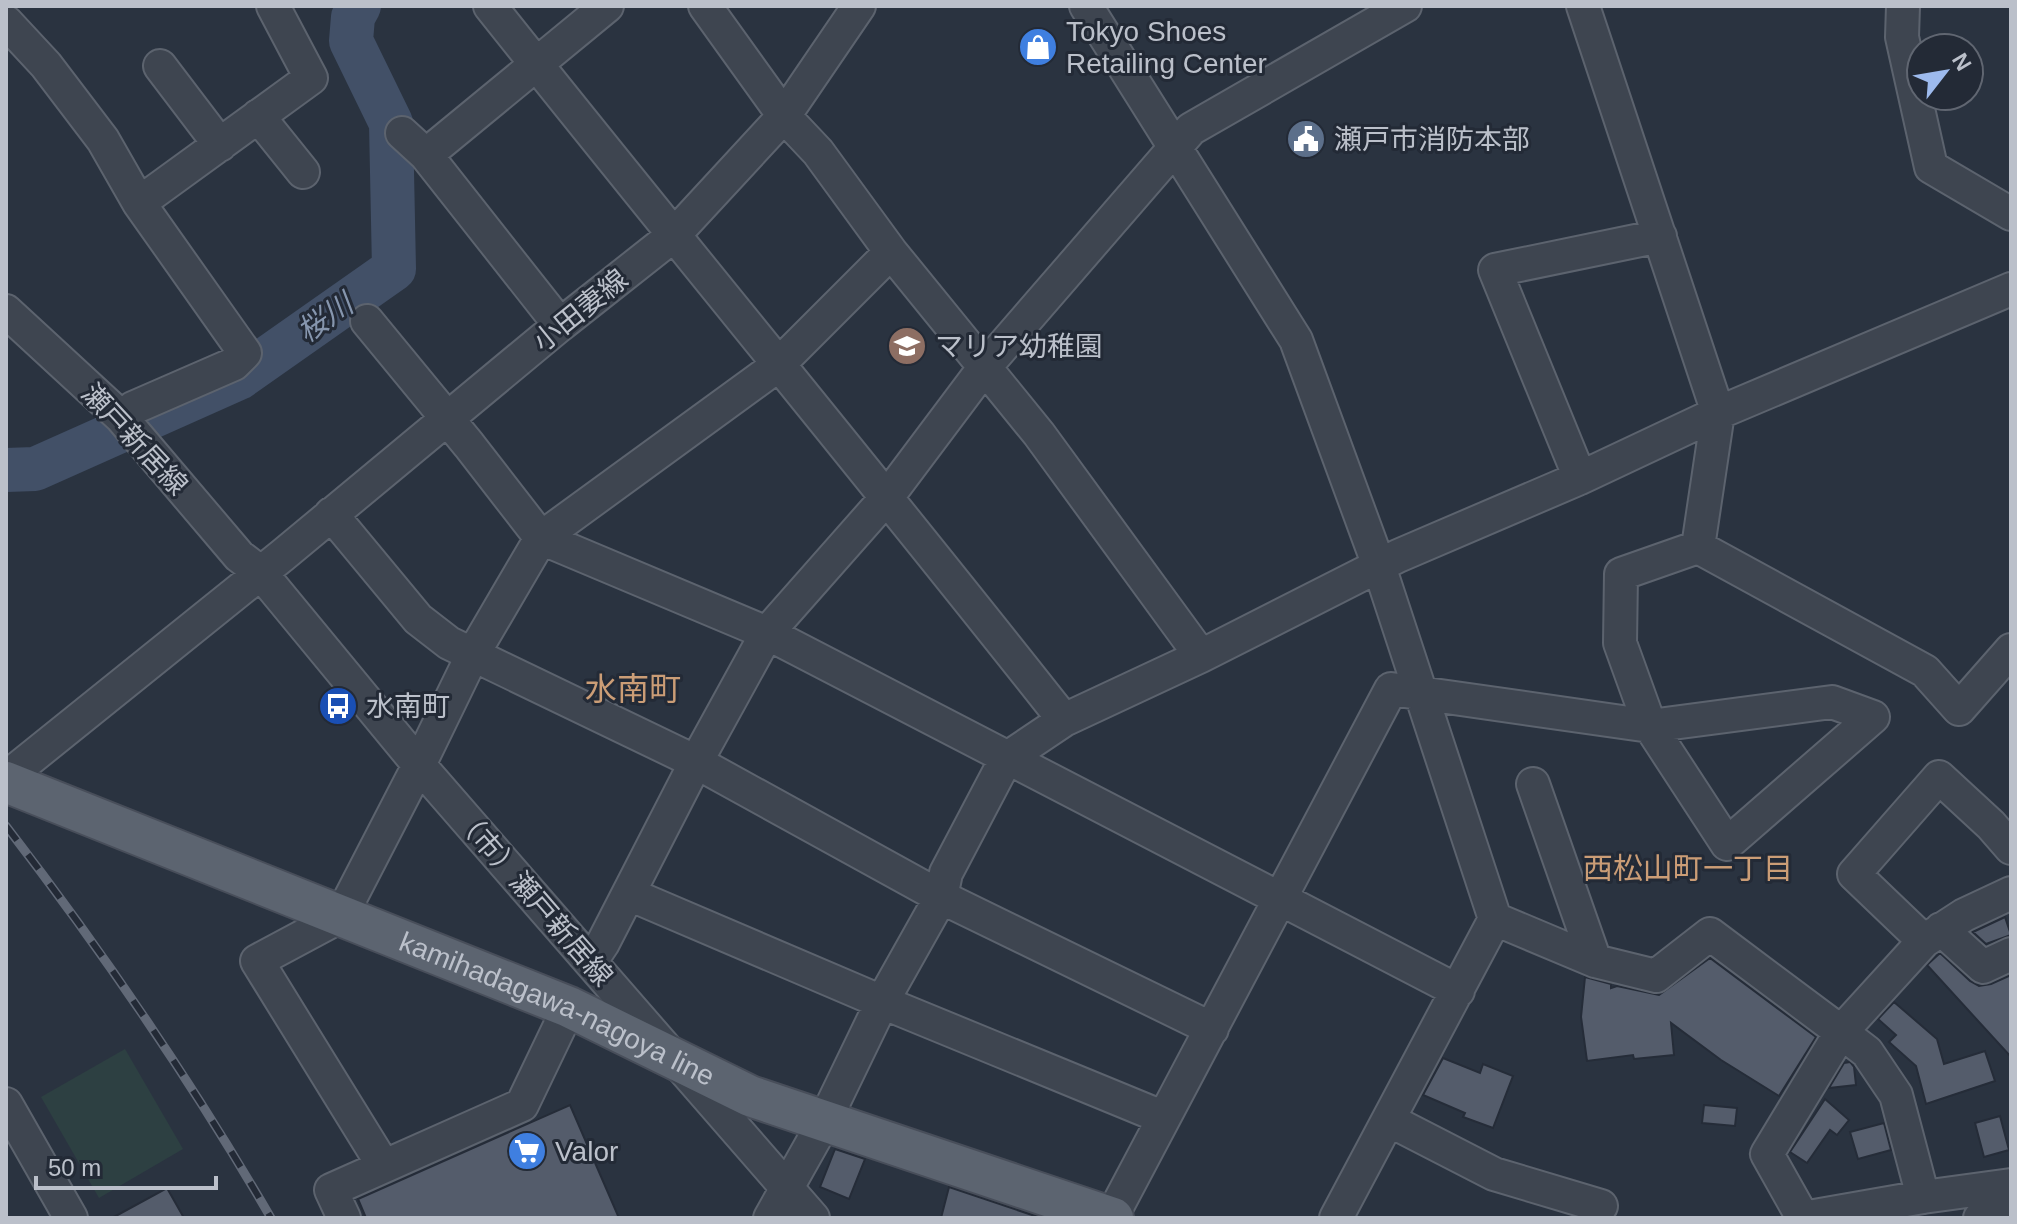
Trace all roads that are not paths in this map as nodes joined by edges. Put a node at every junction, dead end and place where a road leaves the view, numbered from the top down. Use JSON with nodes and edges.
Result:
{"nodes":[{"id":1,"x":273,"y":6,"type":"edge"},
{"id":2,"x":490,"y":6,"type":"edge"},
{"id":3,"x":607,"y":6,"type":"edge"},
{"id":4,"x":705,"y":6,"type":"edge"},
{"id":5,"x":859,"y":6,"type":"edge"},
{"id":6,"x":1086,"y":6,"type":"edge"},
{"id":7,"x":1405,"y":6,"type":"edge"},
{"id":8,"x":1583,"y":6,"type":"edge"},
{"id":9,"x":1903,"y":6,"type":"edge"},
{"id":10,"x":6,"y":22,"type":"edge"},
{"id":11,"x":536,"y":64,"type":"junction"},
{"id":12,"x":160,"y":66,"type":"dead end"},
{"id":13,"x":258,"y":116,"type":"junction"},
{"id":14,"x":784,"y":116,"type":"junction"},
{"id":15,"x":402,"y":133,"type":"dead end"},
{"id":16,"x":220,"y":145,"type":"junction"},
{"id":17,"x":1175,"y":147,"type":"junction"},
{"id":18,"x":426,"y":155,"type":"junction"},
{"id":19,"x":303,"y":172,"type":"dead end"},
{"id":20,"x":139,"y":203,"type":"junction"},
{"id":21,"x":2011,"y":214,"type":"edge"},
{"id":22,"x":674,"y":235,"type":"junction"},
{"id":23,"x":1660,"y":236,"type":"junction"},
{"id":24,"x":891,"y":252,"type":"junction"},
{"id":25,"x":2011,"y":289,"type":"edge"},
{"id":26,"x":6,"y":311,"type":"edge"},
{"id":27,"x":367,"y":321,"type":"dead end"},
{"id":28,"x":560,"y":325,"type":"junction"},
{"id":29,"x":777,"y":366,"type":"junction"},
{"id":30,"x":984,"y":368,"type":"junction"},
{"id":31,"x":1718,"y":413,"type":"junction"},
{"id":32,"x":121,"y":417,"type":"junction"},
{"id":33,"x":447,"y":420,"type":"junction"},
{"id":34,"x":1580,"y":478,"type":"junction"},
{"id":35,"x":888,"y":496,"type":"junction"},
{"id":36,"x":331,"y":514,"type":"junction"},
{"id":37,"x":541,"y":538,"type":"junction"},
{"id":38,"x":1698,"y":547,"type":"junction"},
{"id":39,"x":1379,"y":566,"type":"junction"},
{"id":40,"x":260,"y":572,"type":"junction"},
{"id":41,"x":767,"y":633,"type":"junction"},
{"id":42,"x":2011,"y":650,"type":"edge"},
{"id":43,"x":473,"y":654,"type":"junction"},
{"id":44,"x":1201,"y":656,"type":"junction"},
{"id":45,"x":1421,"y":692,"type":"junction"},
{"id":46,"x":1064,"y":720,"type":"junction"},
{"id":47,"x":1650,"y":726,"type":"junction"},
{"id":48,"x":1006,"y":759,"type":"junction"},
{"id":49,"x":696,"y":762,"type":"junction"},
{"id":50,"x":419,"y":765,"type":"junction"},
{"id":51,"x":6,"y":780,"type":"edge"},
{"id":52,"x":1533,"y":784,"type":"dead end"},
{"id":53,"x":2011,"y":848,"type":"edge"},
{"id":54,"x":2011,"y":893,"type":"edge"},
{"id":55,"x":629,"y":894,"type":"junction"},
{"id":56,"x":941,"y":897,"type":"junction"},
{"id":57,"x":1277,"y":899,"type":"junction"},
{"id":58,"x":341,"y":916,"type":"junction"},
{"id":59,"x":1495,"y":919,"type":"junction"},
{"id":60,"x":1933,"y":935,"type":"junction"},
{"id":61,"x":2011,"y":954,"type":"edge"},
{"id":62,"x":591,"y":961,"type":"junction"},
{"id":63,"x":1595,"y":961,"type":"junction"},
{"id":64,"x":1458,"y":991,"type":"junction"},
{"id":65,"x":882,"y":1002,"type":"junction"},
{"id":66,"x":569,"y":1007,"type":"junction"},
{"id":67,"x":1212,"y":1029,"type":"junction"},
{"id":68,"x":1841,"y":1032,"type":"junction"},
{"id":69,"x":677,"y":1062,"type":"junction"},
{"id":70,"x":1162,"y":1117,"type":"junction"},
{"id":71,"x":1389,"y":1120,"type":"junction"},
{"id":72,"x":824,"y":1122,"type":"junction"},
{"id":73,"x":11,"y":1123,"type":"edge"},
{"id":74,"x":383,"y":1165,"type":"junction"},
{"id":75,"x":2011,"y":1185,"type":"edge"},
{"id":76,"x":787,"y":1188,"type":"junction"},
{"id":77,"x":1923,"y":1197,"type":"junction"},
{"id":78,"x":1601,"y":1206,"type":"dead end"},
{"id":79,"x":2011,"y":1206,"type":"edge"},
{"id":80,"x":71,"y":1218,"type":"edge"},
{"id":81,"x":344,"y":1218,"type":"edge"},
{"id":82,"x":770,"y":1218,"type":"edge"},
{"id":83,"x":813,"y":1218,"type":"edge"},
{"id":84,"x":1112,"y":1218,"type":"edge"},
{"id":85,"x":1336,"y":1218,"type":"edge"},
{"id":86,"x":1980,"y":1218,"type":"edge"}],
"edges":[{"from":1,"to":13,"type":"street"},
{"from":2,"to":11,"type":"street"},
{"from":3,"to":11,"type":"street"},
{"from":4,"to":14,"type":"street"},
{"from":5,"to":14,"type":"street","name":"小田妻線"},
{"from":6,"to":17,"type":"street"},
{"from":7,"to":17,"type":"street"},
{"from":8,"to":23,"type":"street"},
{"from":9,"to":21,"type":"street"},
{"from":10,"to":20,"type":"street"},
{"from":11,"to":18,"type":"street"},
{"from":11,"to":22,"type":"street"},
{"from":12,"to":16,"type":"street"},
{"from":13,"to":16,"type":"street"},
{"from":13,"to":19,"type":"street"},
{"from":14,"to":22,"type":"street","name":"小田妻線"},
{"from":14,"to":24,"type":"street"},
{"from":15,"to":18,"type":"street"},
{"from":16,"to":20,"type":"street"},
{"from":17,"to":30,"type":"street"},
{"from":17,"to":39,"type":"street"},
{"from":18,"to":28,"type":"street"},
{"from":20,"to":32,"type":"street"},
{"from":22,"to":28,"type":"street","name":"小田妻線"},
{"from":22,"to":29,"type":"street"},
{"from":23,"to":31,"type":"street"},
{"from":23,"to":34,"type":"street"},
{"from":24,"to":29,"type":"street"},
{"from":24,"to":30,"type":"street"},
{"from":25,"to":31,"type":"street"},
{"from":26,"to":32,"type":"street","name":"瀬戸新居線"},
{"from":27,"to":33,"type":"street"},
{"from":28,"to":33,"type":"street","name":"小田妻線"},
{"from":29,"to":35,"type":"street"},
{"from":29,"to":37,"type":"street"},
{"from":30,"to":35,"type":"street"},
{"from":30,"to":44,"type":"street"},
{"from":31,"to":34,"type":"street"},
{"from":31,"to":38,"type":"street"},
{"from":32,"to":40,"type":"street","name":"瀬戸新居線"},
{"from":33,"to":36,"type":"street","name":"小田妻線"},
{"from":33,"to":37,"type":"street"},
{"from":34,"to":39,"type":"street"},
{"from":35,"to":41,"type":"street"},
{"from":35,"to":46,"type":"street"},
{"from":36,"to":40,"type":"street","name":"小田妻線"},
{"from":36,"to":43,"type":"street"},
{"from":37,"to":41,"type":"street"},
{"from":37,"to":43,"type":"street"},
{"from":38,"to":42,"type":"street"},
{"from":38,"to":47,"type":"street"},
{"from":39,"to":44,"type":"street"},
{"from":39,"to":45,"type":"street"},
{"from":40,"to":50,"type":"street","name":"（市）瀬戸新居線"},
{"from":40,"to":51,"type":"street","name":"小田妻線"},
{"from":41,"to":48,"type":"street"},
{"from":41,"to":49,"type":"street"},
{"from":43,"to":49,"type":"street"},
{"from":43,"to":50,"type":"street"},
{"from":44,"to":46,"type":"street"},
{"from":45,"to":47,"type":"street"},
{"from":45,"to":57,"type":"street"},
{"from":45,"to":59,"type":"street"},
{"from":46,"to":48,"type":"street"},
{"from":47,"to":47,"type":"street"},
{"from":48,"to":56,"type":"street"},
{"from":48,"to":57,"type":"street"},
{"from":49,"to":55,"type":"street"},
{"from":49,"to":56,"type":"street"},
{"from":50,"to":58,"type":"street"},
{"from":50,"to":62,"type":"street","name":"（市）瀬戸新居線"},
{"from":51,"to":58,"type":"main road","name":"kamihadagawa-nagoya line"},
{"from":52,"to":63,"type":"street"},
{"from":53,"to":60,"type":"street"},
{"from":54,"to":60,"type":"street"},
{"from":55,"to":62,"type":"street"},
{"from":55,"to":65,"type":"street"},
{"from":56,"to":65,"type":"street"},
{"from":56,"to":67,"type":"street"},
{"from":57,"to":64,"type":"street"},
{"from":57,"to":67,"type":"street"},
{"from":58,"to":66,"type":"main road","name":"kamihadagawa-nagoya line"},
{"from":58,"to":74,"type":"street"},
{"from":59,"to":63,"type":"street"},
{"from":59,"to":64,"type":"street"},
{"from":60,"to":61,"type":"street"},
{"from":60,"to":68,"type":"street"},
{"from":62,"to":69,"type":"street","name":"（市）瀬戸新居線"},
{"from":63,"to":68,"type":"street"},
{"from":64,"to":71,"type":"street"},
{"from":65,"to":70,"type":"street"},
{"from":65,"to":72,"type":"street"},
{"from":66,"to":69,"type":"main road","name":"kamihadagawa-nagoya line"},
{"from":66,"to":74,"type":"street"},
{"from":67,"to":70,"type":"street"},
{"from":68,"to":77,"type":"street"},
{"from":68,"to":77,"type":"street"},
{"from":69,"to":72,"type":"main road","name":"kamihadagawa-nagoya line"},
{"from":69,"to":76,"type":"street","name":"（市）瀬戸新居線"},
{"from":70,"to":84,"type":"street"},
{"from":71,"to":78,"type":"street"},
{"from":71,"to":85,"type":"street"},
{"from":72,"to":76,"type":"street"},
{"from":72,"to":84,"type":"main road","name":"kamihadagawa-nagoya line"},
{"from":73,"to":80,"type":"street"},
{"from":74,"to":81,"type":"street"},
{"from":75,"to":77,"type":"street"},
{"from":76,"to":82,"type":"street"},
{"from":76,"to":83,"type":"street","name":"（市）瀬戸新居線"},
{"from":79,"to":86,"type":"street"}]}
